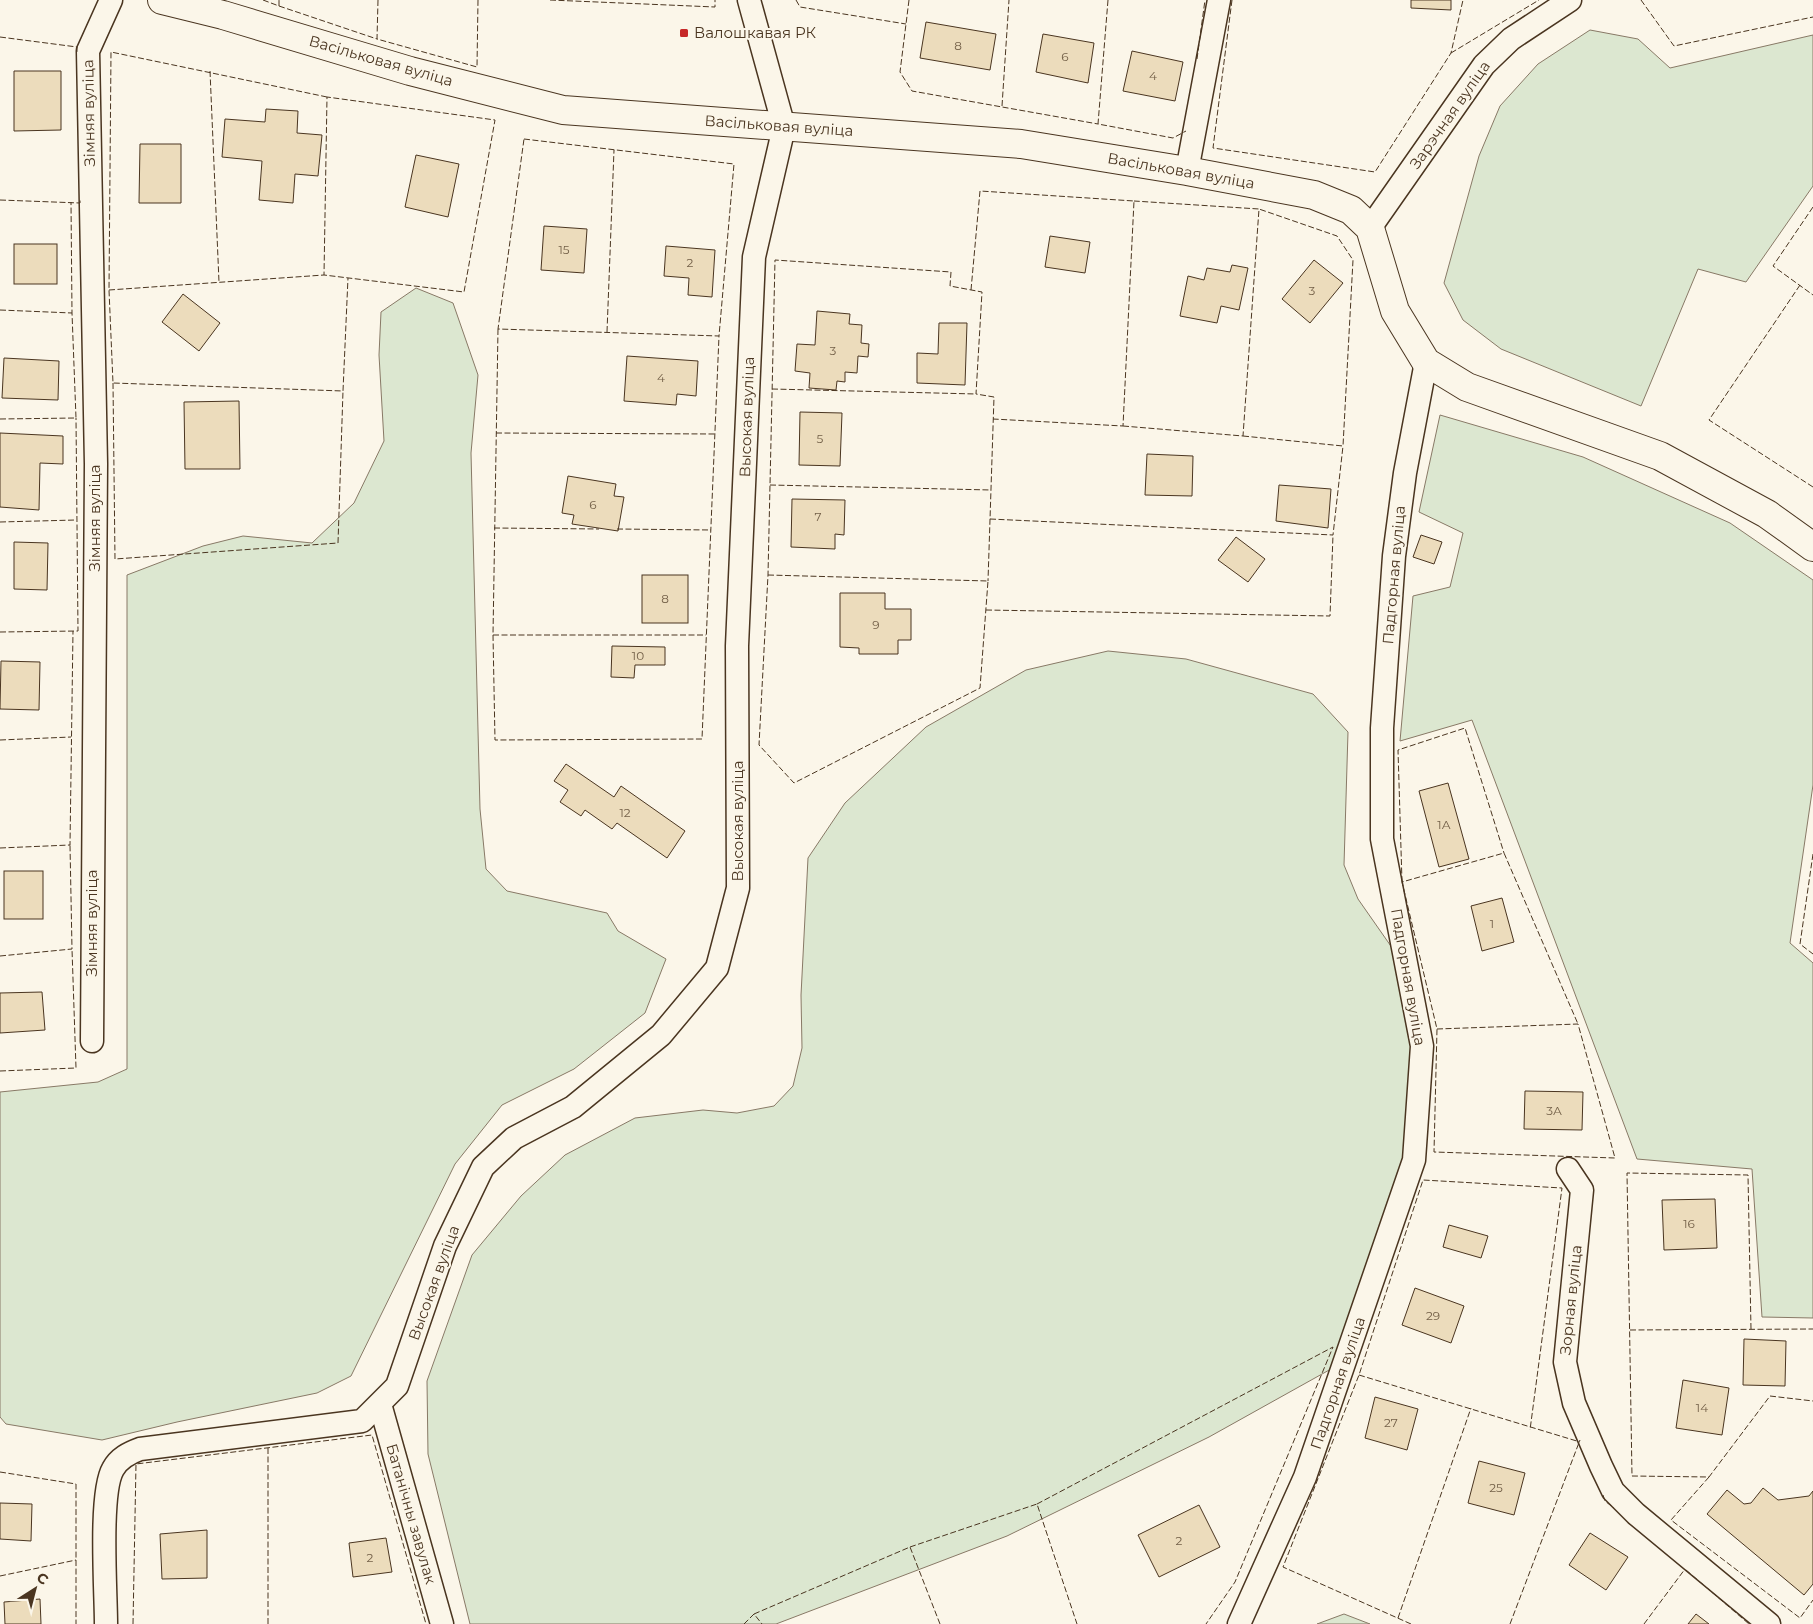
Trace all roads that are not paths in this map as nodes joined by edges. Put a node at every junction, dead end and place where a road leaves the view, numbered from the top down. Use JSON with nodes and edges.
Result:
{"nodes":[{"id":1,"x":111,"y":0,"type":"edge"},
{"id":2,"x":162,"y":0,"type":"edge"},
{"id":3,"x":749,"y":0,"type":"edge"},
{"id":4,"x":1219,"y":0,"type":"edge"},
{"id":5,"x":1570,"y":0,"type":"edge"},
{"id":6,"x":784,"y":127,"type":"junction"},
{"id":7,"x":1188,"y":171,"type":"junction"},
{"id":8,"x":1374,"y":241,"type":"junction"},
{"id":9,"x":1426,"y":362,"type":"junction"},
{"id":10,"x":1813,"y":547,"type":"edge"},
{"id":11,"x":92,"y":1041,"type":"dead end"},
{"id":12,"x":1568,"y":1169,"type":"dead end"},
{"id":13,"x":380,"y":1404,"type":"junction"},
{"id":14,"x":106,"y":1624,"type":"edge"},
{"id":15,"x":442,"y":1624,"type":"edge"},
{"id":16,"x":1239,"y":1624,"type":"edge"},
{"id":17,"x":1769,"y":1624,"type":"edge"}],
"edges":[{"from":1,"to":11,"type":"street","name":"Зімняя вуліца"},
{"from":2,"to":6,"type":"street","name":"Васільковая вуліца"},
{"from":3,"to":6,"type":"street"},
{"from":4,"to":7,"type":"street"},
{"from":5,"to":8,"type":"street","name":"Зарэчная вуліца"},
{"from":6,"to":7,"type":"street","name":"Васільковая вуліца"},
{"from":6,"to":13,"type":"street","name":"Высокая вуліца"},
{"from":7,"to":8,"type":"street","name":"Васільковая вуліца"},
{"from":8,"to":9,"type":"street"},
{"from":9,"to":10,"type":"street"},
{"from":9,"to":16,"type":"street","name":"Падгорная вуліца"},
{"from":12,"to":17,"type":"street","name":"Зорная вуліца"},
{"from":13,"to":14,"type":"street","name":"Высокая вуліца"},
{"from":13,"to":15,"type":"street","name":"Батанічны завулак"}]}
